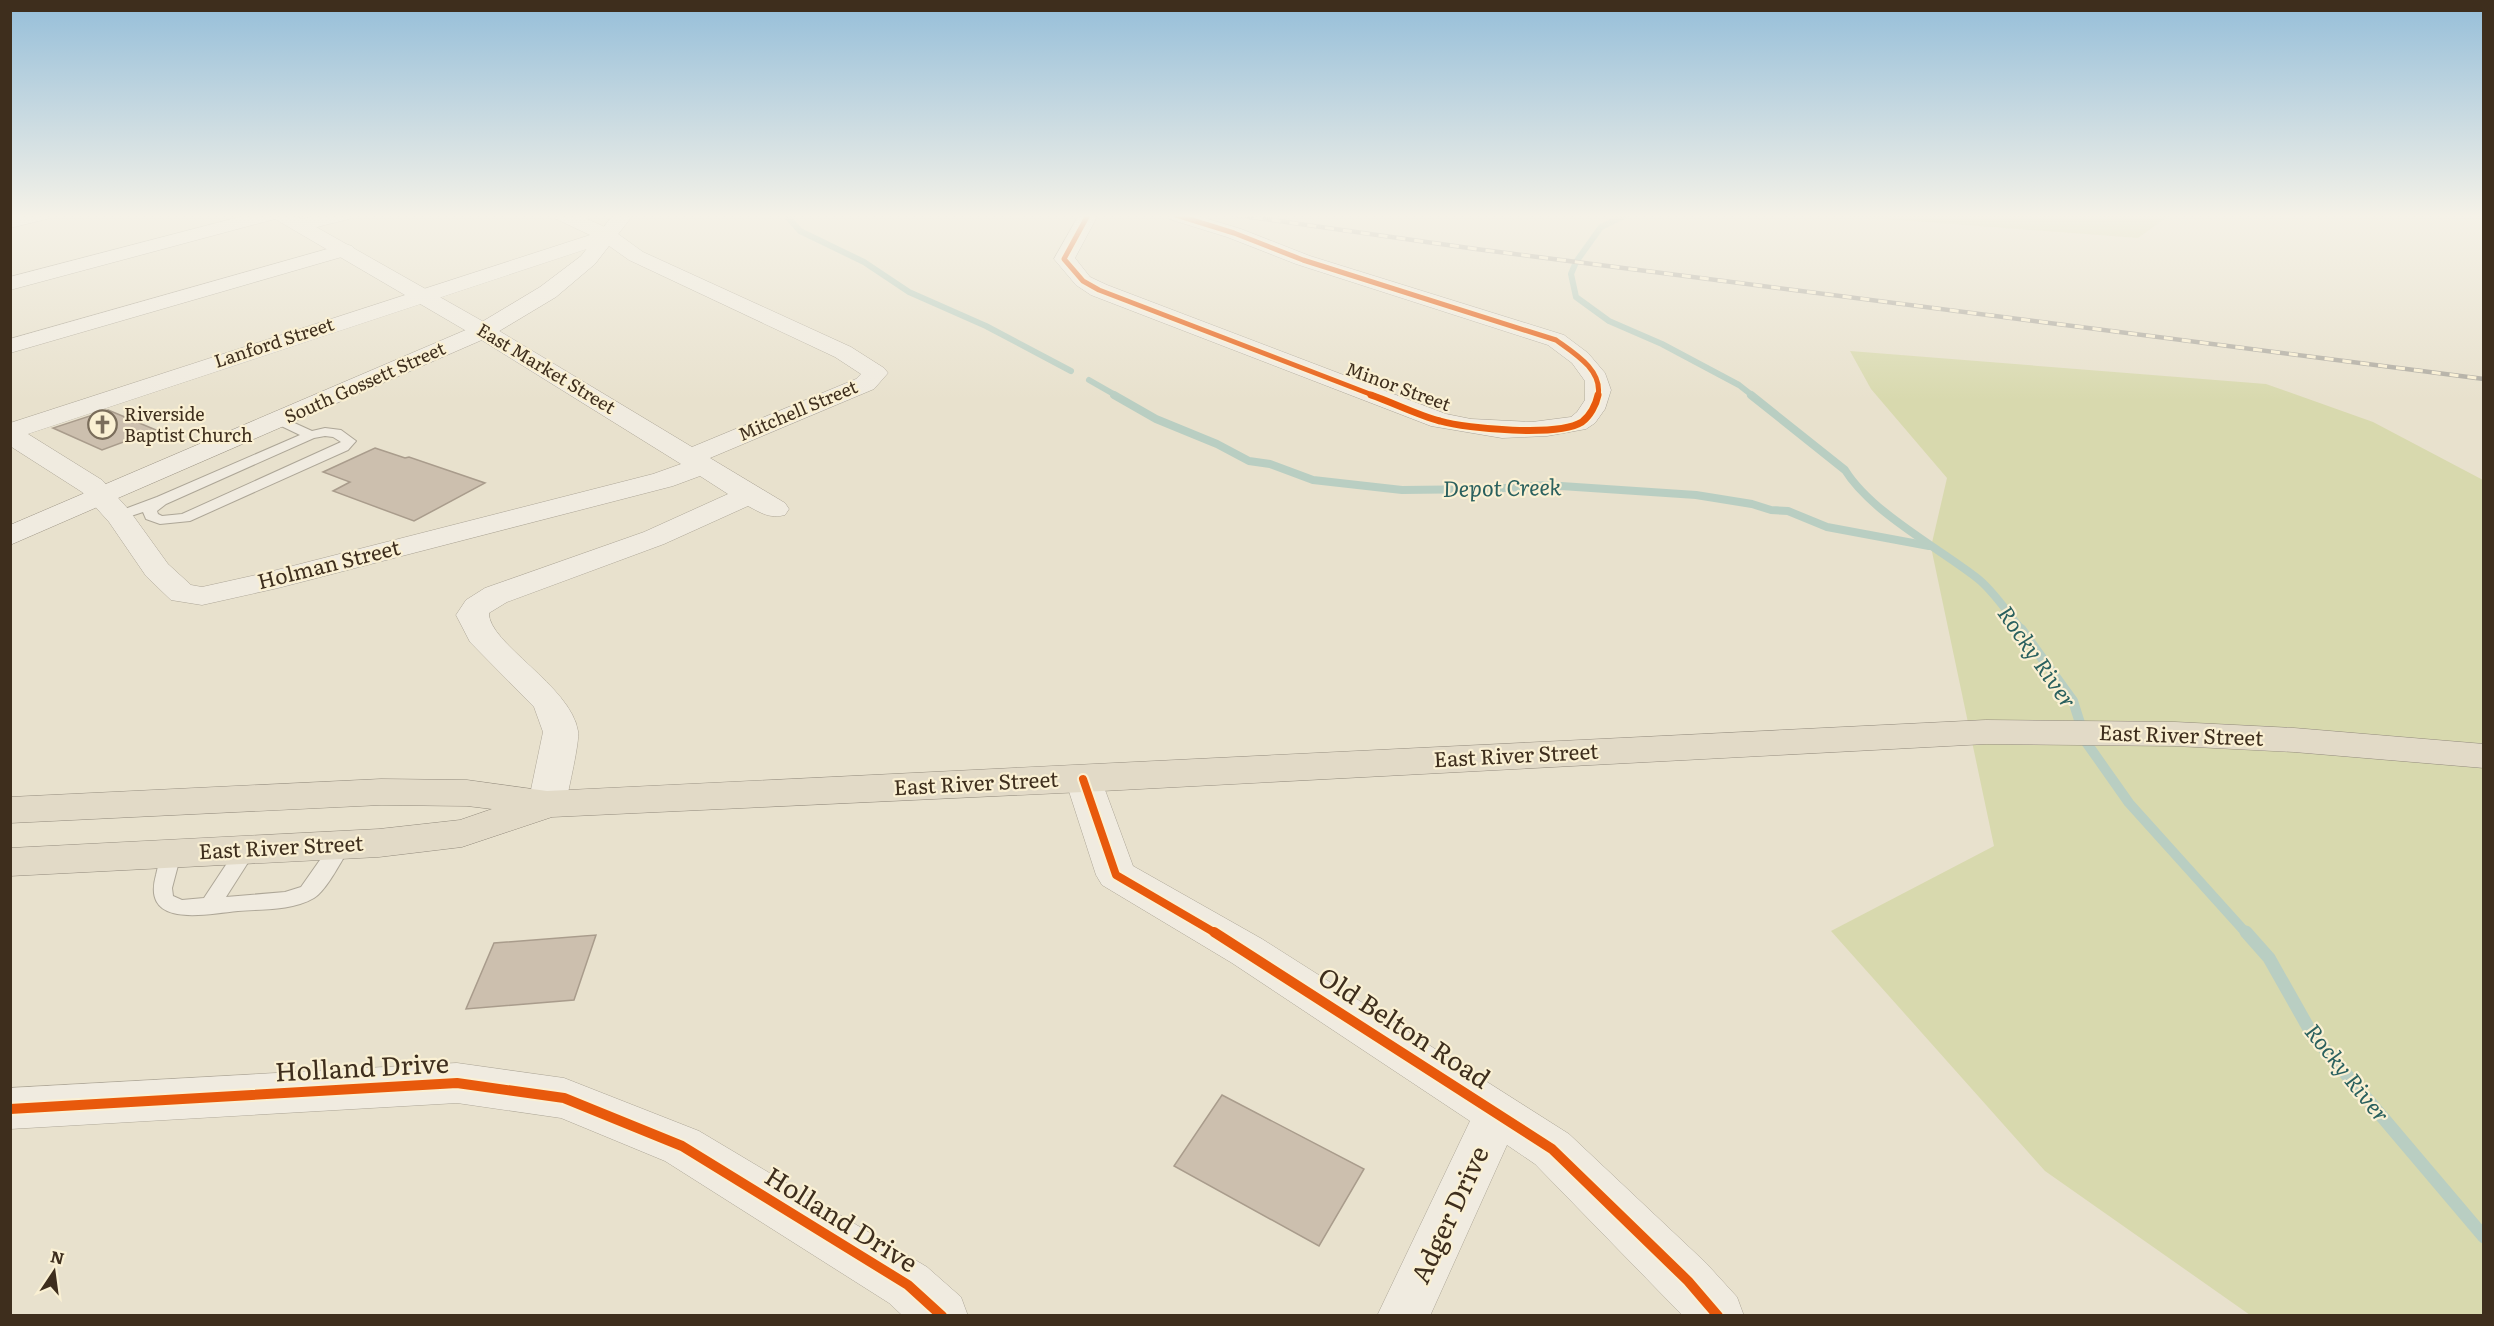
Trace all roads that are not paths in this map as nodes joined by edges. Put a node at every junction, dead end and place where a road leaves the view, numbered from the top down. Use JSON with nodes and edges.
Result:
{"nodes":[{"id":1,"x":37,"y":277,"type":"edge"},
{"id":2,"x":251,"y":277,"type":"edge"},
{"id":3,"x":391,"y":277,"type":"edge"},
{"id":4,"x":475,"y":277,"type":"edge"},
{"id":5,"x":567,"y":277,"type":"edge"},
{"id":6,"x":681,"y":277,"type":"edge"},
{"id":7,"x":1079,"y":277,"type":"edge"},
{"id":8,"x":1355,"y":277,"type":"edge"},
{"id":9,"x":10,"y":284,"type":"edge"},
{"id":10,"x":421,"y":294,"type":"junction"},
{"id":11,"x":483,"y":332,"type":"junction"},
{"id":12,"x":10,"y":346,"type":"edge"},
{"id":13,"x":279,"y":420,"type":"junction"},
{"id":14,"x":10,"y":433,"type":"edge"},
{"id":15,"x":310,"y":435,"type":"junction"},
{"id":16,"x":698,"y":461,"type":"junction"},
{"id":17,"x":161,"y":501,"type":"junction"},
{"id":18,"x":110,"y":507,"type":"junction"},
{"id":19,"x":10,"y":536,"type":"edge"},
{"id":20,"x":2484,"y":756,"type":"edge"},
{"id":21,"x":1083,"y":780,"type":"junction"},
{"id":22,"x":547,"y":804,"type":"junction"},
{"id":23,"x":10,"y":810,"type":"edge"},
{"id":24,"x":341,"y":845,"type":"junction"},
{"id":25,"x":246,"y":850,"type":"junction"},
{"id":26,"x":171,"y":854,"type":"junction"},
{"id":27,"x":10,"y":862,"type":"edge"},
{"id":28,"x":210,"y":906,"type":"junction"},
{"id":29,"x":10,"y":1109,"type":"edge"},
{"id":30,"x":1497,"y":1114,"type":"junction"},
{"id":31,"x":942,"y":1316,"type":"edge"},
{"id":32,"x":1403,"y":1316,"type":"edge"},
{"id":33,"x":1718,"y":1316,"type":"edge"}],
"edges":[{"from":1,"to":9,"type":"street"},
{"from":2,"to":12,"type":"street"},
{"from":3,"to":10,"type":"street","name":"East Market Street"},
{"from":4,"to":10,"type":"street","name":"Lanford Street"},
{"from":5,"to":11,"type":"street","name":"South Gossett Street"},
{"from":6,"to":16,"type":"street","name":"Mitchell Street"},
{"from":7,"to":8,"type":"street","name":"Minor Street"},
{"from":10,"to":11,"type":"street","name":"East Market Street"},
{"from":10,"to":14,"type":"street","name":"Lanford Street"},
{"from":11,"to":13,"type":"street","name":"South Gossett Street"},
{"from":11,"to":16,"type":"street","name":"East Market Street"},
{"from":13,"to":15,"type":"lane"},
{"from":13,"to":18,"type":"street","name":"South Gossett Street"},
{"from":14,"to":18,"type":"street","name":"Holman Street"},
{"from":15,"to":17,"type":"lane"},
{"from":15,"to":17,"type":"lane"},
{"from":16,"to":18,"type":"street","name":"Holman Street"},
{"from":16,"to":22,"type":"street","name":"East Market Street"},
{"from":17,"to":18,"type":"lane"},
{"from":18,"to":19,"type":"street","name":"South Gossett Street"},
{"from":20,"to":21,"type":"highway","name":"East River Street"},
{"from":21,"to":22,"type":"highway","name":"East River Street"},
{"from":21,"to":30,"type":"street","name":"Old Belton Road"},
{"from":22,"to":23,"type":"highway","name":"East River Street"},
{"from":22,"to":24,"type":"highway","name":"East River Street"},
{"from":24,"to":25,"type":"highway","name":"East River Street"},
{"from":24,"to":28,"type":"lane"},
{"from":25,"to":26,"type":"highway","name":"East River Street"},
{"from":25,"to":28,"type":"lane"},
{"from":26,"to":27,"type":"highway","name":"East River Street"},
{"from":26,"to":28,"type":"lane"},
{"from":29,"to":31,"type":"street","name":"Holland Drive"},
{"from":30,"to":32,"type":"street","name":"Adger Drive"},
{"from":30,"to":33,"type":"street","name":"Old Belton Road"}]}
